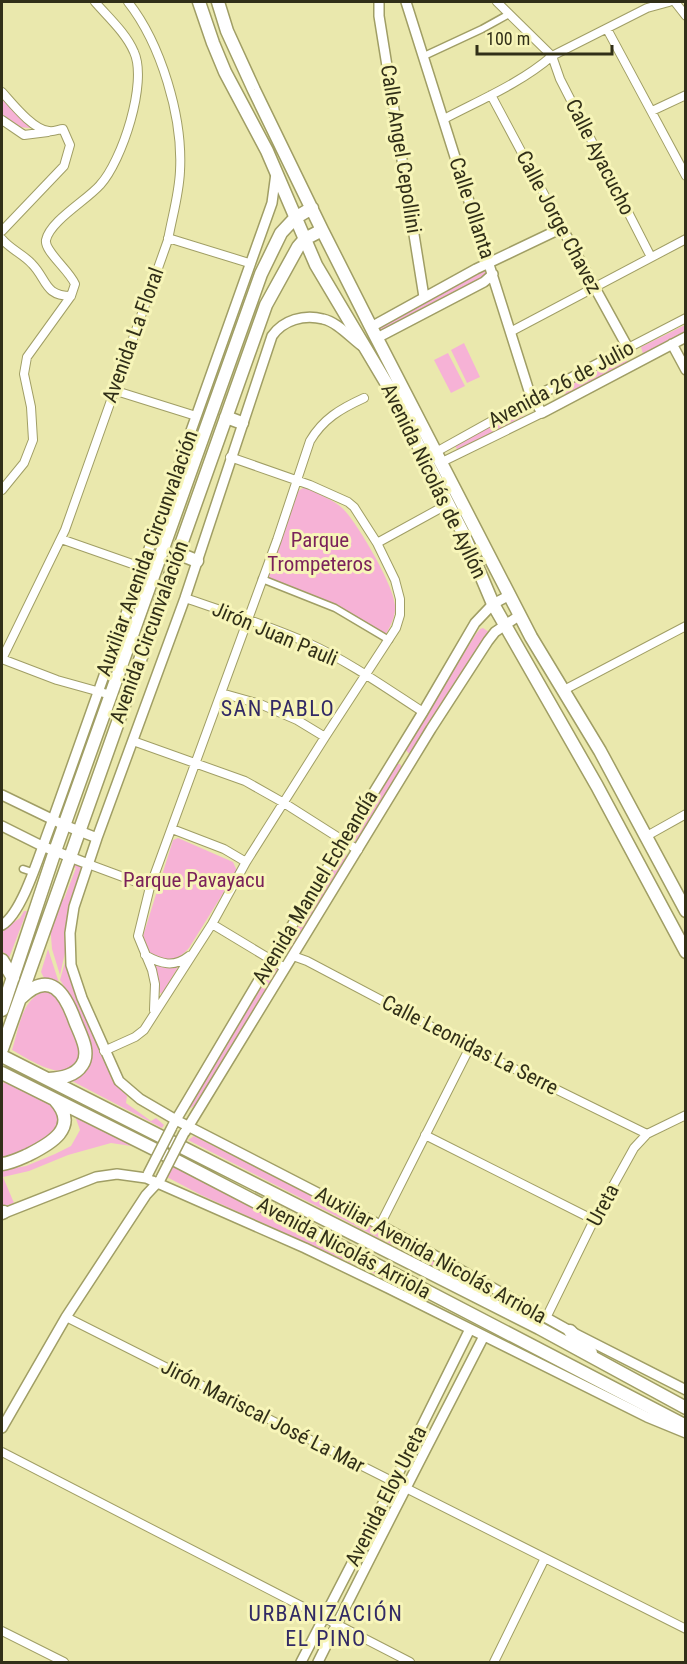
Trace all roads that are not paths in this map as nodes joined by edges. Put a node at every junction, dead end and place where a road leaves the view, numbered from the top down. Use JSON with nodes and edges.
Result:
{"nodes":[{"id":1,"x":95,"y":2,"type":"edge"},
{"id":2,"x":128,"y":2,"type":"edge"},
{"id":3,"x":199,"y":2,"type":"edge"},
{"id":4,"x":218,"y":2,"type":"edge"},
{"id":5,"x":379,"y":2,"type":"edge"},
{"id":6,"x":406,"y":2,"type":"edge"},
{"id":7,"x":497,"y":2,"type":"edge"},
{"id":8,"x":669,"y":2,"type":"edge"},
{"id":9,"x":675,"y":2,"type":"edge"},
{"id":10,"x":509,"y":14,"type":"junction"},
{"id":11,"x":686,"y":16,"type":"edge"},
{"id":12,"x":607,"y":29,"type":"junction"},
{"id":13,"x":424,"y":56,"type":"junction"},
{"id":14,"x":552,"y":56,"type":"junction"},
{"id":15,"x":2,"y":92,"type":"edge"},
{"id":16,"x":686,"y":94,"type":"edge"},
{"id":17,"x":492,"y":95,"type":"junction"},
{"id":18,"x":652,"y":111,"type":"junction"},
{"id":19,"x":444,"y":118,"type":"junction"},
{"id":20,"x":2,"y":120,"type":"edge"},
{"id":21,"x":49,"y":131,"type":"junction"},
{"id":22,"x":683,"y":166,"type":"edge"},
{"id":23,"x":276,"y":173,"type":"junction"},
{"id":24,"x":686,"y":176,"type":"edge"},
{"id":25,"x":312,"y":208,"type":"junction"},
{"id":26,"x":294,"y":218,"type":"junction"},
{"id":27,"x":562,"y":228,"type":"junction"},
{"id":28,"x":322,"y":230,"type":"junction"},
{"id":29,"x":2,"y":231,"type":"edge"},
{"id":30,"x":168,"y":238,"type":"junction"},
{"id":31,"x":2,"y":239,"type":"edge"},
{"id":32,"x":304,"y":239,"type":"junction"},
{"id":33,"x":686,"y":239,"type":"edge"},
{"id":34,"x":651,"y":257,"type":"junction"},
{"id":35,"x":489,"y":262,"type":"junction"},
{"id":36,"x":249,"y":263,"type":"junction"},
{"id":37,"x":493,"y":274,"type":"junction"},
{"id":38,"x":594,"y":288,"type":"junction"},
{"id":39,"x":71,"y":296,"type":"junction"},
{"id":40,"x":424,"y":297,"type":"junction"},
{"id":41,"x":686,"y":318,"type":"edge"},
{"id":42,"x":512,"y":331,"type":"junction"},
{"id":43,"x":374,"y":332,"type":"junction"},
{"id":44,"x":686,"y":337,"type":"edge"},
{"id":45,"x":672,"y":344,"type":"junction"},
{"id":46,"x":628,"y":348,"type":"junction"},
{"id":47,"x":366,"y":349,"type":"junction"},
{"id":48,"x":686,"y":370,"type":"edge"},
{"id":49,"x":113,"y":390,"type":"junction"},
{"id":50,"x":364,"y":398,"type":"dead end"},
{"id":51,"x":533,"y":398,"type":"junction"},
{"id":52,"x":542,"y":412,"type":"junction"},
{"id":53,"x":196,"y":416,"type":"junction"},
{"id":54,"x":226,"y":417,"type":"junction"},
{"id":55,"x":242,"y":423,"type":"junction"},
{"id":56,"x":230,"y":457,"type":"junction"},
{"id":57,"x":439,"y":457,"type":"junction"},
{"id":58,"x":298,"y":480,"type":"junction"},
{"id":59,"x":2,"y":490,"type":"edge"},
{"id":60,"x":448,"y":504,"type":"junction"},
{"id":61,"x":60,"y":539,"type":"junction"},
{"id":62,"x":377,"y":543,"type":"junction"},
{"id":63,"x":177,"y":553,"type":"junction"},
{"id":64,"x":197,"y":561,"type":"junction"},
{"id":65,"x":141,"y":567,"type":"junction"},
{"id":66,"x":262,"y":579,"type":"junction"},
{"id":67,"x":510,"y":595,"type":"junction"},
{"id":68,"x":185,"y":598,"type":"junction"},
{"id":69,"x":493,"y":604,"type":"junction"},
{"id":70,"x":520,"y":615,"type":"junction"},
{"id":71,"x":248,"y":619,"type":"junction"},
{"id":72,"x":504,"y":626,"type":"junction"},
{"id":73,"x":686,"y":626,"type":"edge"},
{"id":74,"x":389,"y":640,"type":"junction"},
{"id":75,"x":2,"y":659,"type":"edge"},
{"id":76,"x":366,"y":675,"type":"junction"},
{"id":77,"x":564,"y":690,"type":"junction"},
{"id":78,"x":98,"y":691,"type":"junction"},
{"id":79,"x":221,"y":693,"type":"junction"},
{"id":80,"x":111,"y":695,"type":"junction"},
{"id":81,"x":423,"y":712,"type":"junction"},
{"id":82,"x":325,"y":737,"type":"junction"},
{"id":83,"x":133,"y":741,"type":"junction"},
{"id":84,"x":398,"y":753,"type":"junction"},
{"id":85,"x":196,"y":762,"type":"junction"},
{"id":86,"x":411,"y":762,"type":"junction"},
{"id":87,"x":2,"y":795,"type":"edge"},
{"id":88,"x":284,"y":802,"type":"junction"},
{"id":89,"x":686,"y":814,"type":"edge"},
{"id":90,"x":58,"y":822,"type":"junction"},
{"id":91,"x":2,"y":826,"type":"edge"},
{"id":92,"x":172,"y":829,"type":"junction"},
{"id":93,"x":79,"y":830,"type":"junction"},
{"id":94,"x":645,"y":837,"type":"junction"},
{"id":95,"x":97,"y":838,"type":"junction"},
{"id":96,"x":343,"y":841,"type":"junction"},
{"id":97,"x":42,"y":846,"type":"junction"},
{"id":98,"x":358,"y":850,"type":"junction"},
{"id":99,"x":55,"y":851,"type":"junction"},
{"id":100,"x":70,"y":857,"type":"junction"},
{"id":101,"x":246,"y":862,"type":"junction"},
{"id":102,"x":88,"y":864,"type":"junction"},
{"id":103,"x":150,"y":887,"type":"junction"},
{"id":104,"x":686,"y":911,"type":"edge"},
{"id":105,"x":212,"y":924,"type":"junction"},
{"id":106,"x":2,"y":925,"type":"edge"},
{"id":107,"x":686,"y":952,"type":"edge"},
{"id":108,"x":192,"y":953,"type":"junction"},
{"id":109,"x":145,"y":955,"type":"junction"},
{"id":110,"x":293,"y":956,"type":"junction"},
{"id":111,"x":272,"y":958,"type":"junction"},
{"id":112,"x":2,"y":960,"type":"edge"},
{"id":113,"x":285,"y":968,"type":"junction"},
{"id":114,"x":13,"y":978,"type":"junction"},
{"id":115,"x":20,"y":999,"type":"junction"},
{"id":116,"x":2,"y":1010,"type":"edge"},
{"id":117,"x":152,"y":1017,"type":"junction"},
{"id":118,"x":470,"y":1047,"type":"junction"},
{"id":119,"x":2,"y":1049,"type":"edge"},
{"id":120,"x":104,"y":1051,"type":"junction"},
{"id":121,"x":2,"y":1056,"type":"edge"},
{"id":122,"x":2,"y":1072,"type":"edge"},
{"id":123,"x":49,"y":1079,"type":"junction"},
{"id":124,"x":54,"y":1099,"type":"junction"},
{"id":125,"x":686,"y":1115,"type":"edge"},
{"id":126,"x":174,"y":1124,"type":"junction"},
{"id":127,"x":186,"y":1130,"type":"junction"},
{"id":128,"x":647,"y":1134,"type":"junction"},
{"id":129,"x":425,"y":1135,"type":"junction"},
{"id":130,"x":2,"y":1164,"type":"edge"},
{"id":131,"x":147,"y":1176,"type":"junction"},
{"id":132,"x":159,"y":1181,"type":"junction"},
{"id":133,"x":146,"y":1195,"type":"junction"},
{"id":134,"x":2,"y":1213,"type":"edge"},
{"id":135,"x":594,"y":1221,"type":"junction"},
{"id":136,"x":380,"y":1225,"type":"junction"},
{"id":137,"x":66,"y":1317,"type":"junction"},
{"id":138,"x":546,"y":1318,"type":"junction"},
{"id":139,"x":470,"y":1329,"type":"junction"},
{"id":140,"x":570,"y":1331,"type":"junction"},
{"id":141,"x":484,"y":1336,"type":"junction"},
{"id":142,"x":600,"y":1362,"type":"junction"},
{"id":143,"x":452,"y":1365,"type":"junction"},
{"id":144,"x":465,"y":1372,"type":"junction"},
{"id":145,"x":686,"y":1390,"type":"edge"},
{"id":146,"x":686,"y":1408,"type":"edge"},
{"id":147,"x":686,"y":1426,"type":"edge"},
{"id":148,"x":2,"y":1428,"type":"edge"},
{"id":149,"x":686,"y":1433,"type":"edge"},
{"id":150,"x":417,"y":1435,"type":"junction"},
{"id":151,"x":431,"y":1441,"type":"junction"},
{"id":152,"x":2,"y":1452,"type":"edge"},
{"id":153,"x":394,"y":1482,"type":"junction"},
{"id":154,"x":407,"y":1488,"type":"junction"},
{"id":155,"x":375,"y":1519,"type":"junction"},
{"id":156,"x":388,"y":1526,"type":"junction"},
{"id":157,"x":545,"y":1558,"type":"junction"},
{"id":158,"x":338,"y":1588,"type":"junction"},
{"id":159,"x":351,"y":1595,"type":"junction"},
{"id":160,"x":323,"y":1618,"type":"junction"},
{"id":161,"x":337,"y":1626,"type":"junction"},
{"id":162,"x":686,"y":1629,"type":"edge"},
{"id":163,"x":2,"y":1631,"type":"edge"},
{"id":164,"x":64,"y":1662,"type":"edge"},
{"id":165,"x":300,"y":1662,"type":"edge"},
{"id":166,"x":318,"y":1662,"type":"edge"},
{"id":167,"x":410,"y":1662,"type":"edge"},
{"id":168,"x":494,"y":1662,"type":"edge"}],
"edges":[{"from":1,"to":39,"type":"street"},
{"from":2,"to":30,"type":"street","name":"Avenida La Floral"},
{"from":3,"to":23,"type":"main road","name":"Avenida Nicolás de Ayllón"},
{"from":4,"to":25,"type":"main road","name":"Avenida Nicolás de Ayllón"},
{"from":5,"to":40,"type":"street","name":"Calle Angel Cepollini"},
{"from":6,"to":13,"type":"street","name":"Calle Ollanta"},
{"from":7,"to":10,"type":"street"},
{"from":8,"to":12,"type":"street"},
{"from":9,"to":11,"type":"street"},
{"from":10,"to":13,"type":"street"},
{"from":10,"to":14,"type":"street"},
{"from":12,"to":14,"type":"street"},
{"from":12,"to":18,"type":"street"},
{"from":13,"to":19,"type":"street","name":"Calle Ollanta"},
{"from":14,"to":17,"type":"street"},
{"from":14,"to":34,"type":"street","name":"Calle Ayacucho"},
{"from":15,"to":21,"type":"street"},
{"from":16,"to":18,"type":"street"},
{"from":17,"to":19,"type":"street"},
{"from":17,"to":27,"type":"street","name":"Calle Jorge Chavez"},
{"from":18,"to":22,"type":"street"},
{"from":19,"to":35,"type":"street","name":"Calle Ollanta"},
{"from":20,"to":21,"type":"street"},
{"from":21,"to":29,"type":"street"},
{"from":22,"to":24,"type":"street"},
{"from":23,"to":26,"type":"main road","name":"Avenida Nicolás de Ayllón"},
{"from":23,"to":36,"type":"street","name":"Auxiliar Avenida Circunvalación"},
{"from":25,"to":26,"type":"main road","name":"Avenida Circunvalación"},
{"from":25,"to":28,"type":"main road","name":"Avenida Nicolás de Ayllón"},
{"from":26,"to":32,"type":"main road","name":"Avenida Nicolás de Ayllón"},
{"from":26,"to":80,"type":"main road","name":"Avenida Circunvalación"},
{"from":27,"to":35,"type":"street"},
{"from":27,"to":38,"type":"street","name":"Calle Jorge Chavez"},
{"from":28,"to":32,"type":"main road"},
{"from":28,"to":43,"type":"main road","name":"Avenida Nicolás de Ayllón"},
{"from":30,"to":36,"type":"street"},
{"from":30,"to":49,"type":"street","name":"Avenida La Floral"},
{"from":31,"to":39,"type":"street"},
{"from":32,"to":47,"type":"main road","name":"Avenida Nicolás de Ayllón"},
{"from":32,"to":54,"type":"main road","name":"Avenida Circunvalación"},
{"from":33,"to":34,"type":"street"},
{"from":34,"to":38,"type":"street"},
{"from":35,"to":37,"type":"street","name":"Calle Ollanta"},
{"from":35,"to":40,"type":"street"},
{"from":36,"to":53,"type":"street","name":"Auxiliar Avenida Circunvalación"},
{"from":37,"to":42,"type":"street","name":"Calle Ollanta"},
{"from":37,"to":43,"type":"street"},
{"from":38,"to":42,"type":"street"},
{"from":38,"to":46,"type":"street","name":"Calle Jorge Chavez"},
{"from":39,"to":59,"type":"street"},
{"from":40,"to":43,"type":"street"},
{"from":41,"to":46,"type":"street","name":"Avenida 26 de Julio"},
{"from":42,"to":51,"type":"street","name":"Calle Ollanta"},
{"from":43,"to":57,"type":"main road","name":"Avenida Nicolás de Ayllón"},
{"from":44,"to":45,"type":"street","name":"Avenida 26 de Julio"},
{"from":45,"to":48,"type":"street"},
{"from":45,"to":52,"type":"street","name":"Avenida 26 de Julio"},
{"from":46,"to":51,"type":"street","name":"Avenida 26 de Julio"},
{"from":47,"to":55,"type":"street"},
{"from":47,"to":60,"type":"main road","name":"Avenida Nicolás de Ayllón"},
{"from":49,"to":53,"type":"street"},
{"from":49,"to":61,"type":"street","name":"Avenida La Floral"},
{"from":50,"to":58,"type":"street"},
{"from":51,"to":52,"type":"street","name":"Calle Ollanta"},
{"from":51,"to":57,"type":"street","name":"Avenida 26 de Julio"},
{"from":52,"to":57,"type":"street","name":"Avenida 26 de Julio"},
{"from":53,"to":65,"type":"street","name":"Auxiliar Avenida Circunvalación"},
{"from":54,"to":55,"type":"main road"},
{"from":54,"to":63,"type":"main road","name":"Avenida Circunvalación"},
{"from":55,"to":56,"type":"street"},
{"from":56,"to":58,"type":"street"},
{"from":56,"to":64,"type":"street"},
{"from":57,"to":67,"type":"main road","name":"Avenida Nicolás de Ayllón"},
{"from":58,"to":62,"type":"street"},
{"from":58,"to":66,"type":"street"},
{"from":60,"to":62,"type":"street"},
{"from":60,"to":69,"type":"main road","name":"Avenida Nicolás de Ayllón"},
{"from":61,"to":65,"type":"street"},
{"from":61,"to":75,"type":"street","name":"Avenida La Floral"},
{"from":62,"to":74,"type":"street"},
{"from":63,"to":64,"type":"main road"},
{"from":63,"to":93,"type":"main road","name":"Avenida Circunvalación"},
{"from":64,"to":68,"type":"street"},
{"from":65,"to":78,"type":"street","name":"Auxiliar Avenida Circunvalación"},
{"from":66,"to":71,"type":"street"},
{"from":66,"to":74,"type":"street"},
{"from":67,"to":69,"type":"street","name":"Avenida Manuel Echeandía"},
{"from":67,"to":70,"type":"main road","name":"Avenida Nicolás de Ayllón"},
{"from":68,"to":71,"type":"street","name":"Jirón Juan Pauli"},
{"from":68,"to":83,"type":"street"},
{"from":69,"to":72,"type":"main road","name":"Avenida Nicolás de Ayllón"},
{"from":69,"to":81,"type":"street","name":"Avenida Manuel Echeandía"},
{"from":70,"to":72,"type":"street","name":"Avenida Manuel Echeandía"},
{"from":70,"to":77,"type":"main road","name":"Avenida Nicolás de Ayllón"},
{"from":71,"to":76,"type":"street","name":"Jirón Juan Pauli"},
{"from":71,"to":79,"type":"street"},
{"from":72,"to":86,"type":"street","name":"Avenida Manuel Echeandía"},
{"from":72,"to":107,"type":"main road","name":"Avenida Nicolás de Ayllón"},
{"from":73,"to":77,"type":"street"},
{"from":74,"to":76,"type":"street"},
{"from":75,"to":78,"type":"street"},
{"from":76,"to":81,"type":"street","name":"Jirón Juan Pauli"},
{"from":76,"to":82,"type":"street"},
{"from":77,"to":94,"type":"main road","name":"Avenida Nicolás de Ayllón"},
{"from":78,"to":80,"type":"street"},
{"from":78,"to":90,"type":"street","name":"Auxiliar Avenida Circunvalación"},
{"from":79,"to":82,"type":"street"},
{"from":79,"to":85,"type":"street"},
{"from":80,"to":90,"type":"main road","name":"Avenida Circunvalación"},
{"from":81,"to":84,"type":"street","name":"Avenida Manuel Echeandía"},
{"from":82,"to":88,"type":"street"},
{"from":83,"to":85,"type":"street"},
{"from":83,"to":95,"type":"street"},
{"from":84,"to":86,"type":"street"},
{"from":84,"to":96,"type":"street","name":"Avenida Manuel Echeandía"},
{"from":85,"to":88,"type":"street"},
{"from":85,"to":92,"type":"street"},
{"from":86,"to":98,"type":"street","name":"Avenida Manuel Echeandía"},
{"from":87,"to":90,"type":"street"},
{"from":88,"to":96,"type":"street"},
{"from":88,"to":101,"type":"street"},
{"from":89,"to":94,"type":"street"},
{"from":90,"to":93,"type":"street"},
{"from":90,"to":97,"type":"street","name":"Auxiliar Avenida Circunvalación"},
{"from":90,"to":99,"type":"main road","name":"Avenida Circunvalación"},
{"from":91,"to":97,"type":"street"},
{"from":92,"to":101,"type":"street"},
{"from":92,"to":103,"type":"street"},
{"from":93,"to":95,"type":"street"},
{"from":93,"to":100,"type":"main road","name":"Avenida Circunvalación"},
{"from":94,"to":104,"type":"main road","name":"Avenida Nicolás de Ayllón"},
{"from":95,"to":102,"type":"street"},
{"from":96,"to":98,"type":"street"},
{"from":96,"to":111,"type":"street","name":"Avenida Manuel Echeandía"},
{"from":97,"to":99,"type":"street"},
{"from":97,"to":106,"type":"street","name":"Auxiliar Avenida Circunvalación"},
{"from":98,"to":110,"type":"street","name":"Avenida Manuel Echeandía"},
{"from":99,"to":100,"type":"street"},
{"from":99,"to":114,"type":"main road","name":"Avenida Circunvalación"},
{"from":100,"to":102,"type":"street"},
{"from":100,"to":115,"type":"main road","name":"Avenida Circunvalación"},
{"from":101,"to":105,"type":"street"},
{"from":102,"to":103,"type":"street"},
{"from":102,"to":120,"type":"street"},
{"from":103,"to":109,"type":"street"},
{"from":105,"to":108,"type":"street"},
{"from":105,"to":111,"type":"street"},
{"from":108,"to":109,"type":"street"},
{"from":108,"to":117,"type":"street"},
{"from":109,"to":117,"type":"street"},
{"from":110,"to":113,"type":"street","name":"Avenida Manuel Echeandía"},
{"from":110,"to":118,"type":"street","name":"Calle Leonidas La Serre"},
{"from":111,"to":113,"type":"street"},
{"from":111,"to":126,"type":"street","name":"Avenida Manuel Echeandía"},
{"from":112,"to":114,"type":"main road"},
{"from":113,"to":127,"type":"street","name":"Avenida Manuel Echeandía"},
{"from":114,"to":116,"type":"main road","name":"Avenida Circunvalación"},
{"from":115,"to":119,"type":"main road","name":"Avenida Circunvalación"},
{"from":115,"to":123,"type":"main road"},
{"from":117,"to":120,"type":"street"},
{"from":118,"to":128,"type":"street","name":"Calle Leonidas La Serre"},
{"from":118,"to":129,"type":"street"},
{"from":120,"to":126,"type":"street"},
{"from":121,"to":123,"type":"main road","name":"Avenida Nicolás Arriola"},
{"from":122,"to":124,"type":"main road","name":"Avenida Nicolás Arriola"},
{"from":123,"to":142,"type":"main road","name":"Avenida Nicolás Arriola"},
{"from":124,"to":130,"type":"main road"},
{"from":124,"to":147,"type":"main road","name":"Avenida Nicolás Arriola"},
{"from":125,"to":128,"type":"street","name":"Ureta"},
{"from":126,"to":127,"type":"street","name":"Auxiliar Avenida Nicolás Arriola"},
{"from":126,"to":131,"type":"street","name":"Avenida Manuel Echeandía","bridge":true},
{"from":127,"to":132,"type":"street","name":"Avenida Manuel Echeandía","bridge":true},
{"from":127,"to":136,"type":"street","name":"Auxiliar Avenida Nicolás Arriola"},
{"from":128,"to":135,"type":"street","name":"Ureta"},
{"from":129,"to":135,"type":"street"},
{"from":129,"to":136,"type":"street"},
{"from":131,"to":132,"type":"street","name":"Auxiliar Avenida Nicolás Arriola"},
{"from":131,"to":133,"type":"street","name":"Avenida Manuel Echeandía"},
{"from":131,"to":134,"type":"street"},
{"from":132,"to":133,"type":"street","name":"Avenida Manuel Echeandía"},
{"from":132,"to":139,"type":"street","name":"Auxiliar Avenida Nicolás Arriola"},
{"from":133,"to":137,"type":"street","name":"Avenida Manuel Echeandía"},
{"from":135,"to":138,"type":"street","name":"Ureta"},
{"from":136,"to":138,"type":"street","name":"Auxiliar Avenida Nicolás Arriola"},
{"from":137,"to":148,"type":"street","name":"Avenida Manuel Echeandía"},
{"from":137,"to":153,"type":"street","name":"Jirón Mariscal José La Mar"},
{"from":138,"to":140,"type":"street","name":"Auxiliar Avenida Nicolás Arriola"},
{"from":139,"to":141,"type":"street","name":"Auxiliar Avenida Nicolás Arriola"},
{"from":139,"to":143,"type":"street","name":"Avenida Eloy Ureta"},
{"from":140,"to":142,"type":"main road"},
{"from":140,"to":145,"type":"street","name":"Auxiliar Avenida Nicolás Arriola"},
{"from":141,"to":144,"type":"street","name":"Avenida Eloy Ureta"},
{"from":141,"to":149,"type":"street","name":"Auxiliar Avenida Nicolás Arriola"},
{"from":142,"to":146,"type":"main road","name":"Avenida Nicolás Arriola"},
{"from":143,"to":144,"type":"street"},
{"from":143,"to":150,"type":"street","name":"Avenida Eloy Ureta"},
{"from":144,"to":151,"type":"street","name":"Avenida Eloy Ureta"},
{"from":150,"to":151,"type":"street"},
{"from":150,"to":153,"type":"street","name":"Avenida Eloy Ureta"},
{"from":151,"to":154,"type":"street","name":"Avenida Eloy Ureta"},
{"from":152,"to":160,"type":"street"},
{"from":153,"to":154,"type":"street","name":"Jirón Mariscal José La Mar"},
{"from":153,"to":155,"type":"street","name":"Avenida Eloy Ureta"},
{"from":154,"to":156,"type":"street","name":"Avenida Eloy Ureta"},
{"from":154,"to":157,"type":"street","name":"Jirón Mariscal José La Mar"},
{"from":155,"to":156,"type":"street"},
{"from":155,"to":158,"type":"street","name":"Avenida Eloy Ureta"},
{"from":156,"to":159,"type":"street","name":"Avenida Eloy Ureta"},
{"from":157,"to":162,"type":"street","name":"Jirón Mariscal José La Mar"},
{"from":157,"to":168,"type":"street"},
{"from":158,"to":159,"type":"street"},
{"from":158,"to":160,"type":"street","name":"Avenida Eloy Ureta"},
{"from":159,"to":161,"type":"street","name":"Avenida Eloy Ureta"},
{"from":160,"to":161,"type":"street"},
{"from":160,"to":165,"type":"street","name":"Avenida Eloy Ureta"},
{"from":161,"to":166,"type":"street","name":"Avenida Eloy Ureta"},
{"from":161,"to":167,"type":"street"},
{"from":163,"to":164,"type":"street"}]}
